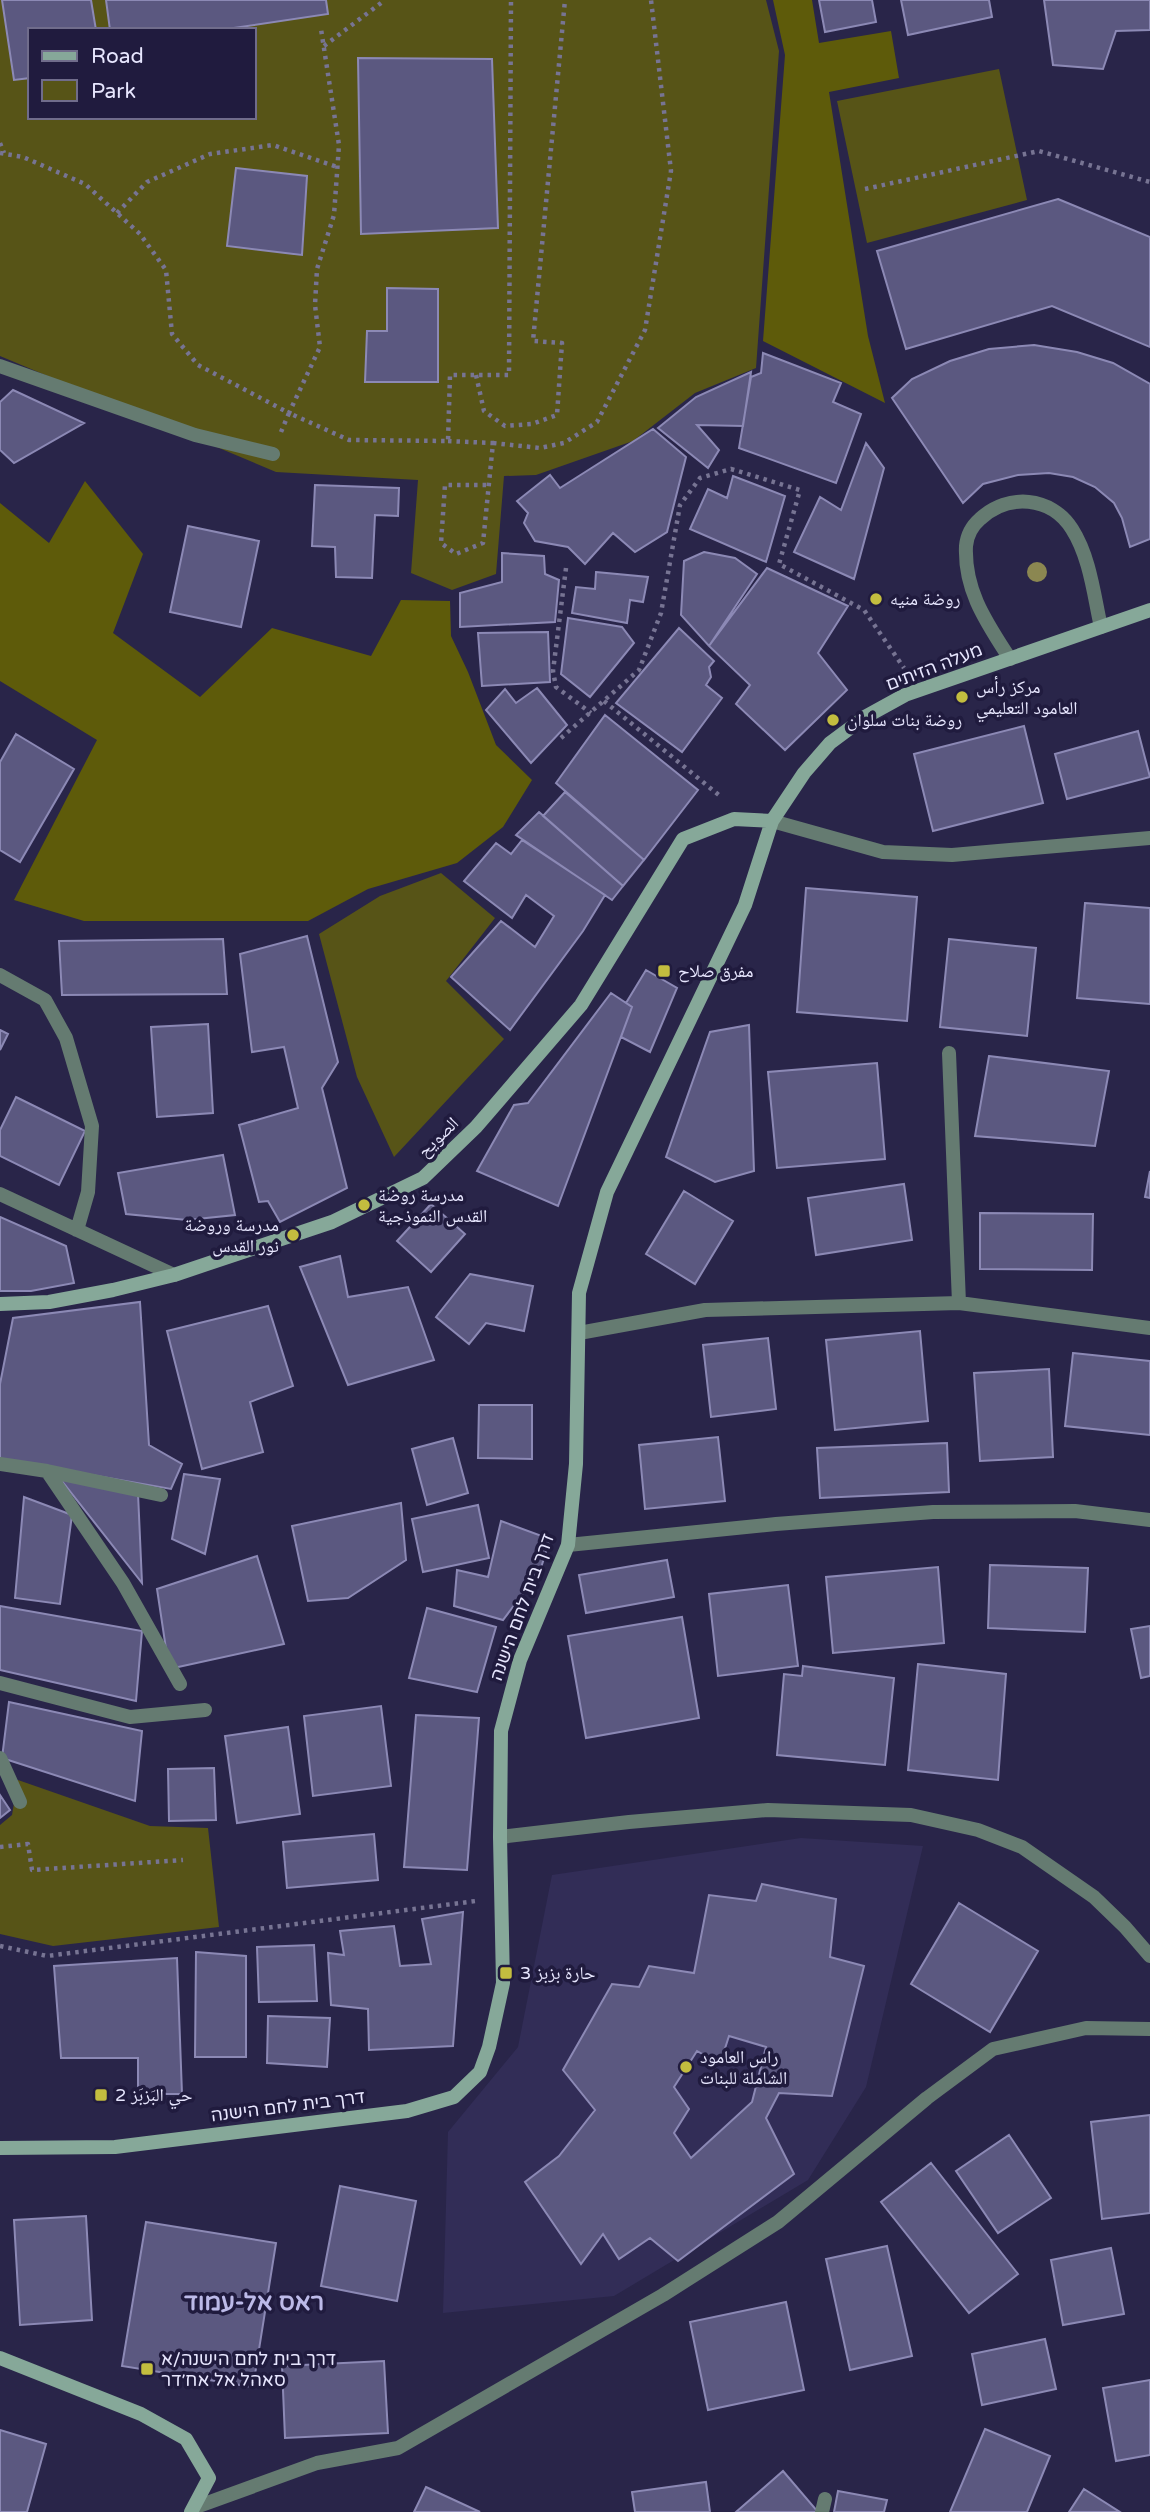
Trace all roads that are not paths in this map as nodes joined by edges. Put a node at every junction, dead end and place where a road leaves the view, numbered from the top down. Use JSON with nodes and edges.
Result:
{"nodes":[{"id":1,"x":0,"y":366,"type":"edge"},
{"id":2,"x":273,"y":454,"type":"road end"},
{"id":3,"x":1150,"y":610,"type":"edge"},
{"id":4,"x":1101,"y":627,"type":"junction"},
{"id":5,"x":1010,"y":659,"type":"junction"},
{"id":6,"x":772,"y":821,"type":"junction"},
{"id":7,"x":1150,"y":838,"type":"edge"},
{"id":8,"x":0,"y":975,"type":"edge"},
{"id":9,"x":949,"y":1053,"type":"dead end"},
{"id":10,"x":0,"y":1194,"type":"edge"},
{"id":11,"x":77,"y":1230,"type":"junction"},
{"id":12,"x":174,"y":1275,"type":"junction"},
{"id":13,"x":959,"y":1303,"type":"junction"},
{"id":14,"x":0,"y":1304,"type":"edge"},
{"id":15,"x":1150,"y":1328,"type":"edge"},
{"id":16,"x":579,"y":1334,"type":"junction"},
{"id":17,"x":0,"y":1464,"type":"edge"},
{"id":18,"x":47,"y":1471,"type":"junction"},
{"id":19,"x":161,"y":1495,"type":"dead end"},
{"id":20,"x":1150,"y":1520,"type":"edge"},
{"id":21,"x":568,"y":1545,"type":"junction"},
{"id":22,"x":0,"y":1683,"type":"edge"},
{"id":23,"x":180,"y":1684,"type":"dead end"},
{"id":24,"x":205,"y":1710,"type":"dead end"},
{"id":25,"x":0,"y":1758,"type":"edge"},
{"id":26,"x":20,"y":1802,"type":"dead end"},
{"id":27,"x":500,"y":1837,"type":"junction"},
{"id":28,"x":1150,"y":1956,"type":"edge"},
{"id":29,"x":1150,"y":2029,"type":"edge"},
{"id":30,"x":0,"y":2148,"type":"edge"},
{"id":31,"x":0,"y":2358,"type":"edge"},
{"id":32,"x":193,"y":2510,"type":"edge"}],
"edges":[{"from":1,"to":2,"type":"street"},
{"from":3,"to":4,"type":"street","name":"מעלה הזיתים"},
{"from":4,"to":5,"type":"street","name":"מעלה הזיתים"},
{"from":4,"to":5,"type":"street"},
{"from":5,"to":6,"type":"street","name":"מעלה הזיתים"},
{"from":6,"to":7,"type":"street"},
{"from":6,"to":12,"type":"street","name":"الصويح"},
{"from":6,"to":16,"type":"street","name":"דרך בית לחם הישנה"},
{"from":8,"to":11,"type":"street"},
{"from":9,"to":13,"type":"street"},
{"from":10,"to":11,"type":"street"},
{"from":11,"to":12,"type":"street"},
{"from":12,"to":14,"type":"street","name":"الصويح"},
{"from":13,"to":15,"type":"street"},
{"from":13,"to":16,"type":"street"},
{"from":16,"to":21,"type":"street","name":"דרך בית לחם הישנה"},
{"from":17,"to":18,"type":"street"},
{"from":18,"to":19,"type":"street"},
{"from":18,"to":23,"type":"street"},
{"from":20,"to":21,"type":"street"},
{"from":21,"to":27,"type":"street","name":"דרך בית לחם הישנה"},
{"from":22,"to":24,"type":"street"},
{"from":25,"to":26,"type":"street"},
{"from":27,"to":28,"type":"street"},
{"from":27,"to":30,"type":"street","name":"דרך בית לחם הישנה"},
{"from":29,"to":32,"type":"street"},
{"from":31,"to":32,"type":"street"}]}
